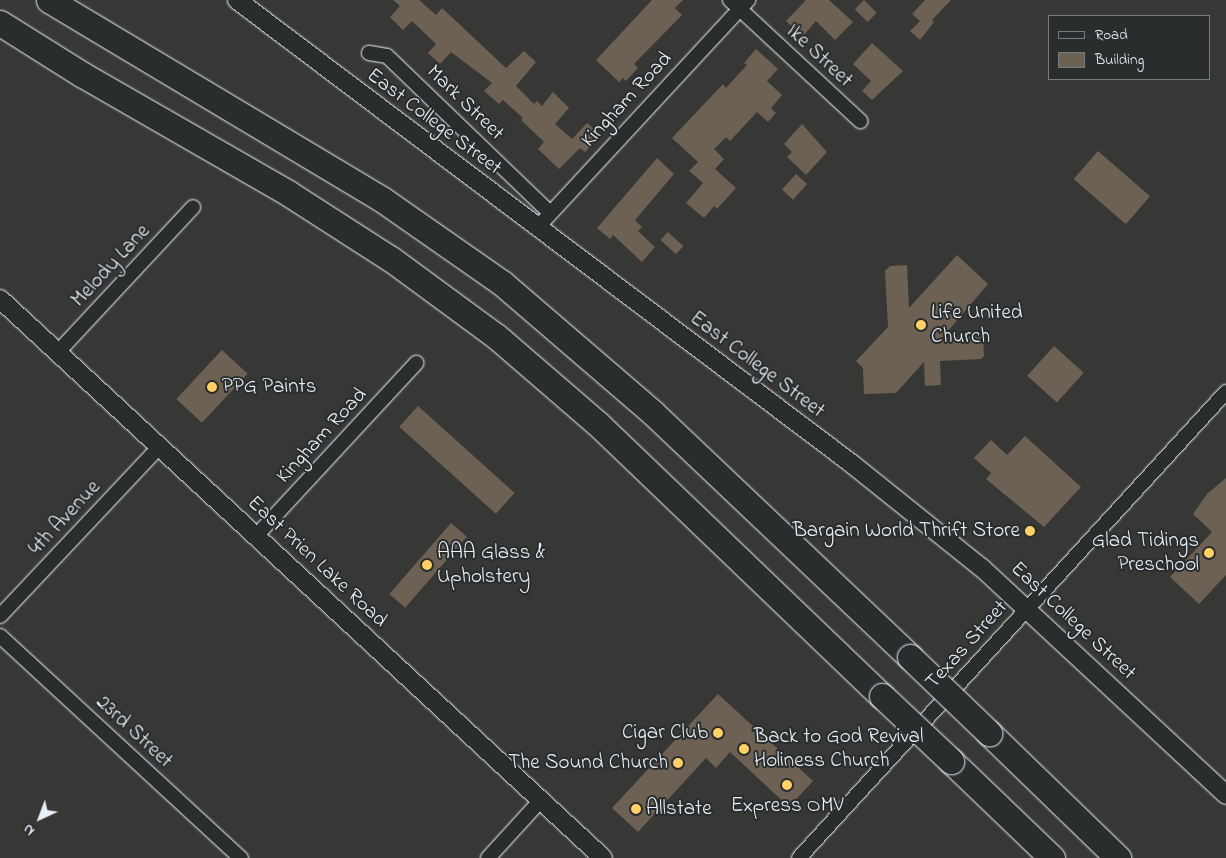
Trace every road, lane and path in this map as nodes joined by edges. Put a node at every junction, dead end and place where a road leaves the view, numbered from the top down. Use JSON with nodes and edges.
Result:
{"nodes":[{"id":1,"x":49,"y":0,"type":"edge"},
{"id":2,"x":237,"y":0,"type":"edge"},
{"id":3,"x":739,"y":3,"type":"edge"},
{"id":4,"x":0,"y":23,"type":"edge"},
{"id":5,"x":369,"y":53,"type":"dead end"},
{"id":6,"x":860,"y":121,"type":"dead end"},
{"id":7,"x":193,"y":206,"type":"dead end"},
{"id":8,"x":550,"y":212,"type":"junction"},
{"id":9,"x":537,"y":228,"type":"junction"},
{"id":10,"x":0,"y":299,"type":"edge"},
{"id":11,"x":58,"y":352,"type":"junction"},
{"id":12,"x":416,"y":362,"type":"dead end"},
{"id":13,"x":1226,"y":392,"type":"edge"},
{"id":14,"x":159,"y":447,"type":"junction"},
{"id":15,"x":256,"y":536,"type":"junction"},
{"id":16,"x":1028,"y":608,"type":"junction"},
{"id":17,"x":0,"y":616,"type":"edge"},
{"id":18,"x":0,"y":636,"type":"edge"},
{"id":19,"x":1226,"y":795,"type":"edge"},
{"id":20,"x":540,"y":801,"type":"junction"},
{"id":21,"x":241,"y":858,"type":"edge"},
{"id":22,"x":488,"y":858,"type":"edge"},
{"id":23,"x":603,"y":858,"type":"edge"},
{"id":24,"x":799,"y":858,"type":"edge"},
{"id":25,"x":1052,"y":858,"type":"edge"},
{"id":26,"x":1118,"y":858,"type":"edge"}],
"edges":[{"from":1,"to":26,"type":"highway","bridge":true},
{"from":2,"to":9,"type":"street","name":"East College Street"},
{"from":3,"to":6,"type":"street","name":"Ike Street"},
{"from":3,"to":8,"type":"street","name":"Kingham Road"},
{"from":4,"to":25,"type":"highway","bridge":true},
{"from":5,"to":8,"type":"street","name":"Mark Street"},
{"from":7,"to":11,"type":"street","name":"Melody Lane"},
{"from":8,"to":9,"type":"street","name":"Kingham Road"},
{"from":9,"to":16,"type":"street","name":"East College Street"},
{"from":10,"to":11,"type":"street","name":"East Prien Lake Road"},
{"from":11,"to":14,"type":"street","name":"East Prien Lake Road"},
{"from":12,"to":15,"type":"street","name":"Kingham Road"},
{"from":13,"to":16,"type":"street","name":"Texas Street"},
{"from":14,"to":15,"type":"street","name":"East Prien Lake Road"},
{"from":14,"to":17,"type":"street","name":"4th Avenue"},
{"from":15,"to":20,"type":"street","name":"East Prien Lake Road"},
{"from":16,"to":19,"type":"street","name":"East College Street"},
{"from":16,"to":24,"type":"street","name":"Texas Street"},
{"from":18,"to":21,"type":"street","name":"23rd Street"},
{"from":20,"to":22,"type":"street"},
{"from":20,"to":23,"type":"street","name":"East Prien Lake Road"}]}
